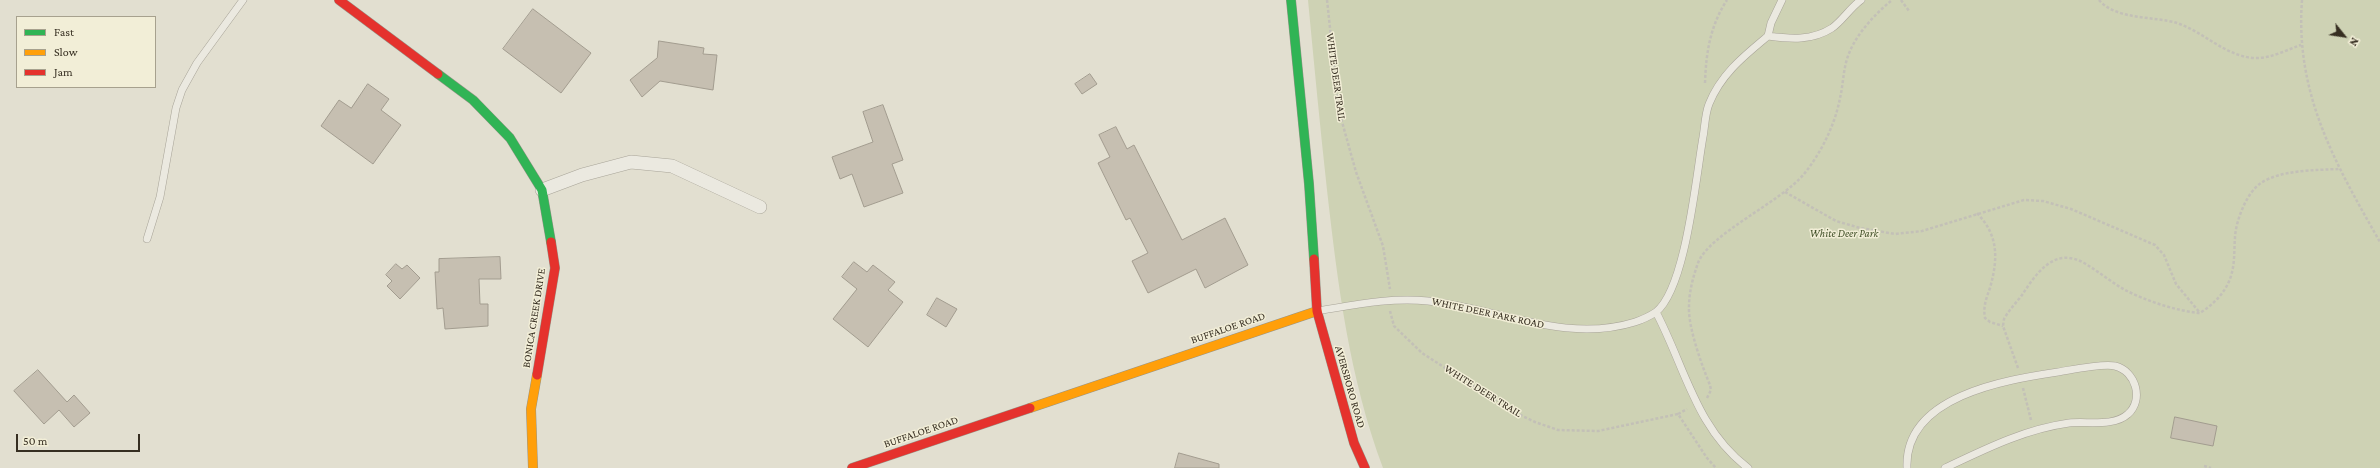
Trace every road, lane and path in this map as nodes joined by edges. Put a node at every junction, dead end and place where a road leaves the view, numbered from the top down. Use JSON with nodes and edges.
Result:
{"nodes":[{"id":1,"x":243,"y":0,"type":"edge"},
{"id":2,"x":338,"y":0,"type":"edge"},
{"id":3,"x":1291,"y":0,"type":"edge"},
{"id":4,"x":1327,"y":0,"type":"edge"},
{"id":5,"x":1727,"y":0,"type":"edge"},
{"id":6,"x":1782,"y":0,"type":"edge"},
{"id":7,"x":1861,"y":0,"type":"edge"},
{"id":8,"x":1892,"y":0,"type":"edge"},
{"id":9,"x":1901,"y":0,"type":"edge"},
{"id":10,"x":2099,"y":0,"type":"edge"},
{"id":11,"x":2302,"y":0,"type":"edge"},
{"id":12,"x":1909,"y":11,"type":"dead end"},
{"id":13,"x":1768,"y":36,"type":"junction"},
{"id":14,"x":2301,"y":45,"type":"junction"},
{"id":15,"x":1713,"y":96,"type":"junction"},
{"id":16,"x":2339,"y":169,"type":"junction"},
{"id":17,"x":542,"y":190,"type":"junction"},
{"id":18,"x":1785,"y":192,"type":"junction"},
{"id":19,"x":760,"y":207,"type":"dead end"},
{"id":20,"x":1977,"y":212,"type":"junction"},
{"id":21,"x":147,"y":239,"type":"dead end"},
{"id":22,"x":2380,"y":242,"type":"edge"},
{"id":23,"x":1390,"y":290,"type":"dead end"},
{"id":24,"x":1390,"y":308,"type":"dead end"},
{"id":25,"x":1317,"y":311,"type":"junction"},
{"id":26,"x":1656,"y":312,"type":"junction"},
{"id":27,"x":2200,"y":313,"type":"junction"},
{"id":28,"x":2003,"y":326,"type":"junction"},
{"id":29,"x":2018,"y":368,"type":"dead end"},
{"id":30,"x":2022,"y":386,"type":"dead end"},
{"id":31,"x":1705,"y":400,"type":"dead end"},
{"id":32,"x":1689,"y":408,"type":"dead end"},
{"id":33,"x":1678,"y":414,"type":"junction"},
{"id":34,"x":2032,"y":423,"type":"dead end"},
{"id":35,"x":2204,"y":466,"type":"dead end"},
{"id":36,"x":534,"y":468,"type":"edge"},
{"id":37,"x":852,"y":468,"type":"edge"},
{"id":38,"x":1365,"y":468,"type":"edge"},
{"id":39,"x":1716,"y":468,"type":"edge"},
{"id":40,"x":1748,"y":468,"type":"edge"},
{"id":41,"x":1907,"y":468,"type":"edge"},
{"id":42,"x":1945,"y":468,"type":"edge"},
{"id":43,"x":2212,"y":468,"type":"edge"}],
"edges":[{"from":1,"to":21,"type":"lane"},
{"from":2,"to":17,"type":"street","name":"BONICA CREEK DRIVE"},
{"from":3,"to":25,"type":"street"},
{"from":4,"to":23,"type":"path","name":"WHITE DEER TRAIL"},
{"from":5,"to":15,"type":"path"},
{"from":6,"to":13,"type":"lane"},
{"from":7,"to":13,"type":"lane"},
{"from":8,"to":18,"type":"path"},
{"from":9,"to":12,"type":"path"},
{"from":10,"to":14,"type":"path"},
{"from":11,"to":14,"type":"path"},
{"from":13,"to":15,"type":"lane"},
{"from":14,"to":16,"type":"path"},
{"from":15,"to":26,"type":"lane"},
{"from":16,"to":22,"type":"path"},
{"from":16,"to":27,"type":"path"},
{"from":17,"to":19,"type":"street"},
{"from":17,"to":36,"type":"street","name":"BONICA CREEK DRIVE"},
{"from":18,"to":20,"type":"path"},
{"from":18,"to":31,"type":"path"},
{"from":20,"to":27,"type":"path"},
{"from":20,"to":28,"type":"path"},
{"from":24,"to":33,"type":"path","name":"WHITE DEER TRAIL"},
{"from":25,"to":26,"type":"lane","name":"WHITE DEER PARK ROAD"},
{"from":25,"to":37,"type":"street","name":"BUFFALOE ROAD"},
{"from":25,"to":38,"type":"street","name":"AVERSBORO ROAD"},
{"from":26,"to":40,"type":"lane"},
{"from":27,"to":28,"type":"path"},
{"from":28,"to":29,"type":"path"},
{"from":30,"to":34,"type":"path"},
{"from":32,"to":33,"type":"path","name":"WHITE DEER TRAIL"},
{"from":33,"to":39,"type":"path"},
{"from":35,"to":43,"type":"path"},
{"from":41,"to":42,"type":"lane"}]}
